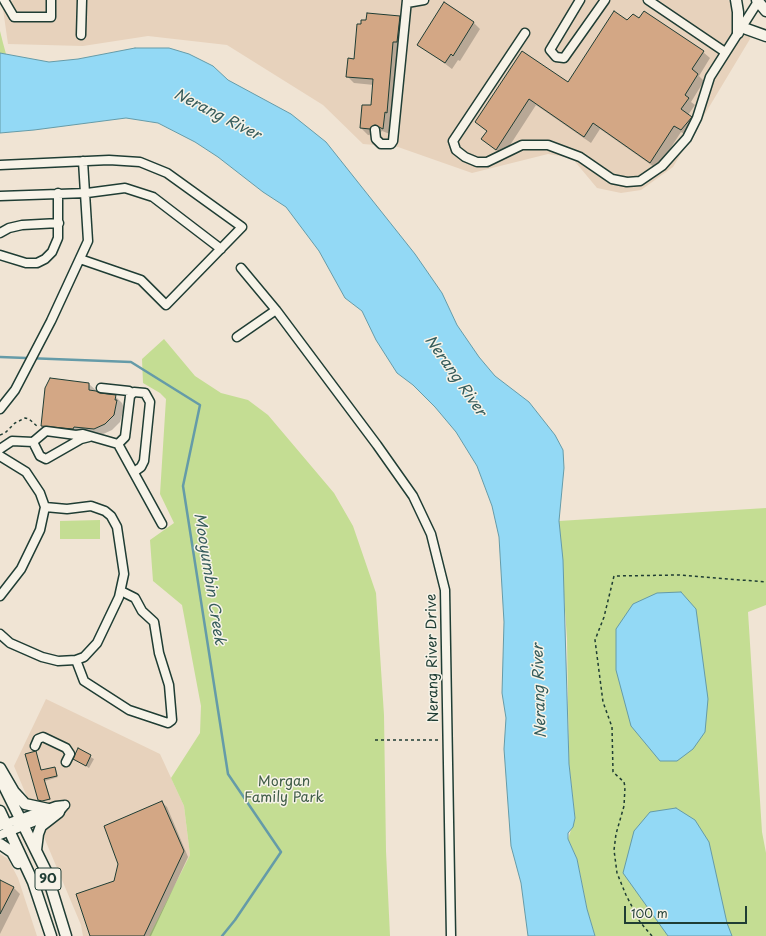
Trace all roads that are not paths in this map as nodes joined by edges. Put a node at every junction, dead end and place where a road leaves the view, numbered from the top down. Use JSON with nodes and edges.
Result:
{"nodes":[{"id":1,"x":4,"y":0,"type":"edge"},
{"id":2,"x":51,"y":0,"type":"edge"},
{"id":3,"x":82,"y":0,"type":"edge"},
{"id":4,"x":424,"y":0,"type":"edge"},
{"id":5,"x":580,"y":0,"type":"edge"},
{"id":6,"x":605,"y":0,"type":"edge"},
{"id":7,"x":648,"y":0,"type":"edge"},
{"id":8,"x":736,"y":0,"type":"edge"},
{"id":9,"x":757,"y":0,"type":"edge"},
{"id":10,"x":407,"y":2,"type":"edge"},
{"id":11,"x":766,"y":11,"type":"edge"},
{"id":12,"x":739,"y":30,"type":"junction"},
{"id":13,"x":525,"y":33,"type":"dead end"},
{"id":14,"x":81,"y":35,"type":"dead end"},
{"id":15,"x":766,"y":36,"type":"edge"},
{"id":16,"x":725,"y":52,"type":"junction"},
{"id":17,"x":375,"y":130,"type":"dead end"},
{"id":18,"x":83,"y":161,"type":"junction"},
{"id":19,"x":0,"y":165,"type":"edge"},
{"id":20,"x":58,"y":193,"type":"junction"},
{"id":21,"x":87,"y":193,"type":"junction"},
{"id":22,"x":0,"y":196,"type":"edge"},
{"id":23,"x":59,"y":224,"type":"junction"},
{"id":24,"x":0,"y":232,"type":"edge"},
{"id":25,"x":221,"y":249,"type":"junction"},
{"id":26,"x":0,"y":255,"type":"edge"},
{"id":27,"x":80,"y":259,"type":"junction"},
{"id":28,"x":241,"y":268,"type":"dead end"},
{"id":29,"x":276,"y":310,"type":"junction"},
{"id":30,"x":237,"y":337,"type":"dead end"},
{"id":31,"x":101,"y":388,"type":"dead end"},
{"id":32,"x":132,"y":393,"type":"junction"},
{"id":33,"x":0,"y":408,"type":"edge"},
{"id":34,"x":66,"y":433,"type":"junction"},
{"id":35,"x":92,"y":436,"type":"junction"},
{"id":36,"x":33,"y":442,"type":"junction"},
{"id":37,"x":118,"y":444,"type":"junction"},
{"id":38,"x":69,"y":446,"type":"junction"},
{"id":39,"x":0,"y":449,"type":"edge"},
{"id":40,"x":0,"y":456,"type":"edge"},
{"id":41,"x":0,"y":462,"type":"edge"},
{"id":42,"x":134,"y":472,"type":"junction"},
{"id":43,"x":32,"y":480,"type":"junction"},
{"id":44,"x":45,"y":507,"type":"junction"},
{"id":45,"x":162,"y":524,"type":"dead end"},
{"id":46,"x":121,"y":591,"type":"junction"},
{"id":47,"x":0,"y":596,"type":"edge"},
{"id":48,"x":0,"y":634,"type":"edge"},
{"id":49,"x":76,"y":660,"type":"junction"},
{"id":50,"x":35,"y":746,"type":"dead end"},
{"id":51,"x":66,"y":762,"type":"dead end"},
{"id":52,"x":0,"y":768,"type":"edge"},
{"id":53,"x":0,"y":778,"type":"edge"},
{"id":54,"x":48,"y":809,"type":"junction"},
{"id":55,"x":0,"y":811,"type":"edge"},
{"id":56,"x":59,"y":812,"type":"junction"},
{"id":57,"x":23,"y":822,"type":"junction"},
{"id":58,"x":6,"y":827,"type":"edge"},
{"id":59,"x":0,"y":835,"type":"edge"},
{"id":60,"x":0,"y":844,"type":"edge"},
{"id":61,"x":36,"y":850,"type":"junction"},
{"id":62,"x":50,"y":936,"type":"edge"},
{"id":63,"x":66,"y":936,"type":"edge"},
{"id":64,"x":451,"y":936,"type":"edge"}],
"edges":[{"from":1,"to":2,"type":"street"},
{"from":3,"to":14,"type":"street"},
{"from":4,"to":10,"type":"street"},
{"from":5,"to":6,"type":"street"},
{"from":7,"to":16,"type":"street"},
{"from":8,"to":12,"type":"main road"},
{"from":9,"to":11,"type":"main road"},
{"from":9,"to":12,"type":"street"},
{"from":10,"to":17,"type":"street"},
{"from":12,"to":15,"type":"main road"},
{"from":12,"to":16,"type":"street"},
{"from":13,"to":16,"type":"street"},
{"from":18,"to":19,"type":"street"},
{"from":18,"to":21,"type":"street"},
{"from":18,"to":25,"type":"street"},
{"from":20,"to":21,"type":"street"},
{"from":20,"to":22,"type":"street"},
{"from":20,"to":23,"type":"street"},
{"from":21,"to":25,"type":"street"},
{"from":21,"to":27,"type":"street"},
{"from":23,"to":24,"type":"street"},
{"from":23,"to":26,"type":"street"},
{"from":25,"to":27,"type":"street"},
{"from":27,"to":33,"type":"street"},
{"from":28,"to":29,"type":"street","name":"Nerang River Drive"},
{"from":29,"to":30,"type":"street"},
{"from":29,"to":64,"type":"street","name":"Nerang River Drive"},
{"from":31,"to":32,"type":"street"},
{"from":32,"to":37,"type":"street"},
{"from":32,"to":42,"type":"street"},
{"from":34,"to":35,"type":"street"},
{"from":34,"to":36,"type":"street"},
{"from":34,"to":38,"type":"street"},
{"from":35,"to":37,"type":"street"},
{"from":35,"to":38,"type":"street"},
{"from":36,"to":38,"type":"street"},
{"from":36,"to":39,"type":"street"},
{"from":37,"to":42,"type":"street"},
{"from":40,"to":43,"type":"street"},
{"from":41,"to":43,"type":"street"},
{"from":42,"to":45,"type":"street"},
{"from":43,"to":44,"type":"street"},
{"from":44,"to":46,"type":"street"},
{"from":44,"to":47,"type":"street"},
{"from":46,"to":49,"type":"street"},
{"from":46,"to":49,"type":"street"},
{"from":48,"to":49,"type":"street"},
{"from":50,"to":51,"type":"street"},
{"from":52,"to":54,"type":"main road"},
{"from":53,"to":57,"type":"main road","number":"90"},
{"from":54,"to":56,"type":"street"},
{"from":54,"to":57,"type":"street"},
{"from":55,"to":58,"type":"main road","number":"90"},
{"from":56,"to":57,"type":"street"},
{"from":56,"to":61,"type":"main road"},
{"from":57,"to":58,"type":"street"},
{"from":57,"to":61,"type":"main road","number":"90"},
{"from":58,"to":59,"type":"street"},
{"from":58,"to":62,"type":"main road","number":"90"},
{"from":60,"to":62,"type":"main road"},
{"from":61,"to":63,"type":"main road","number":"90"}]}
